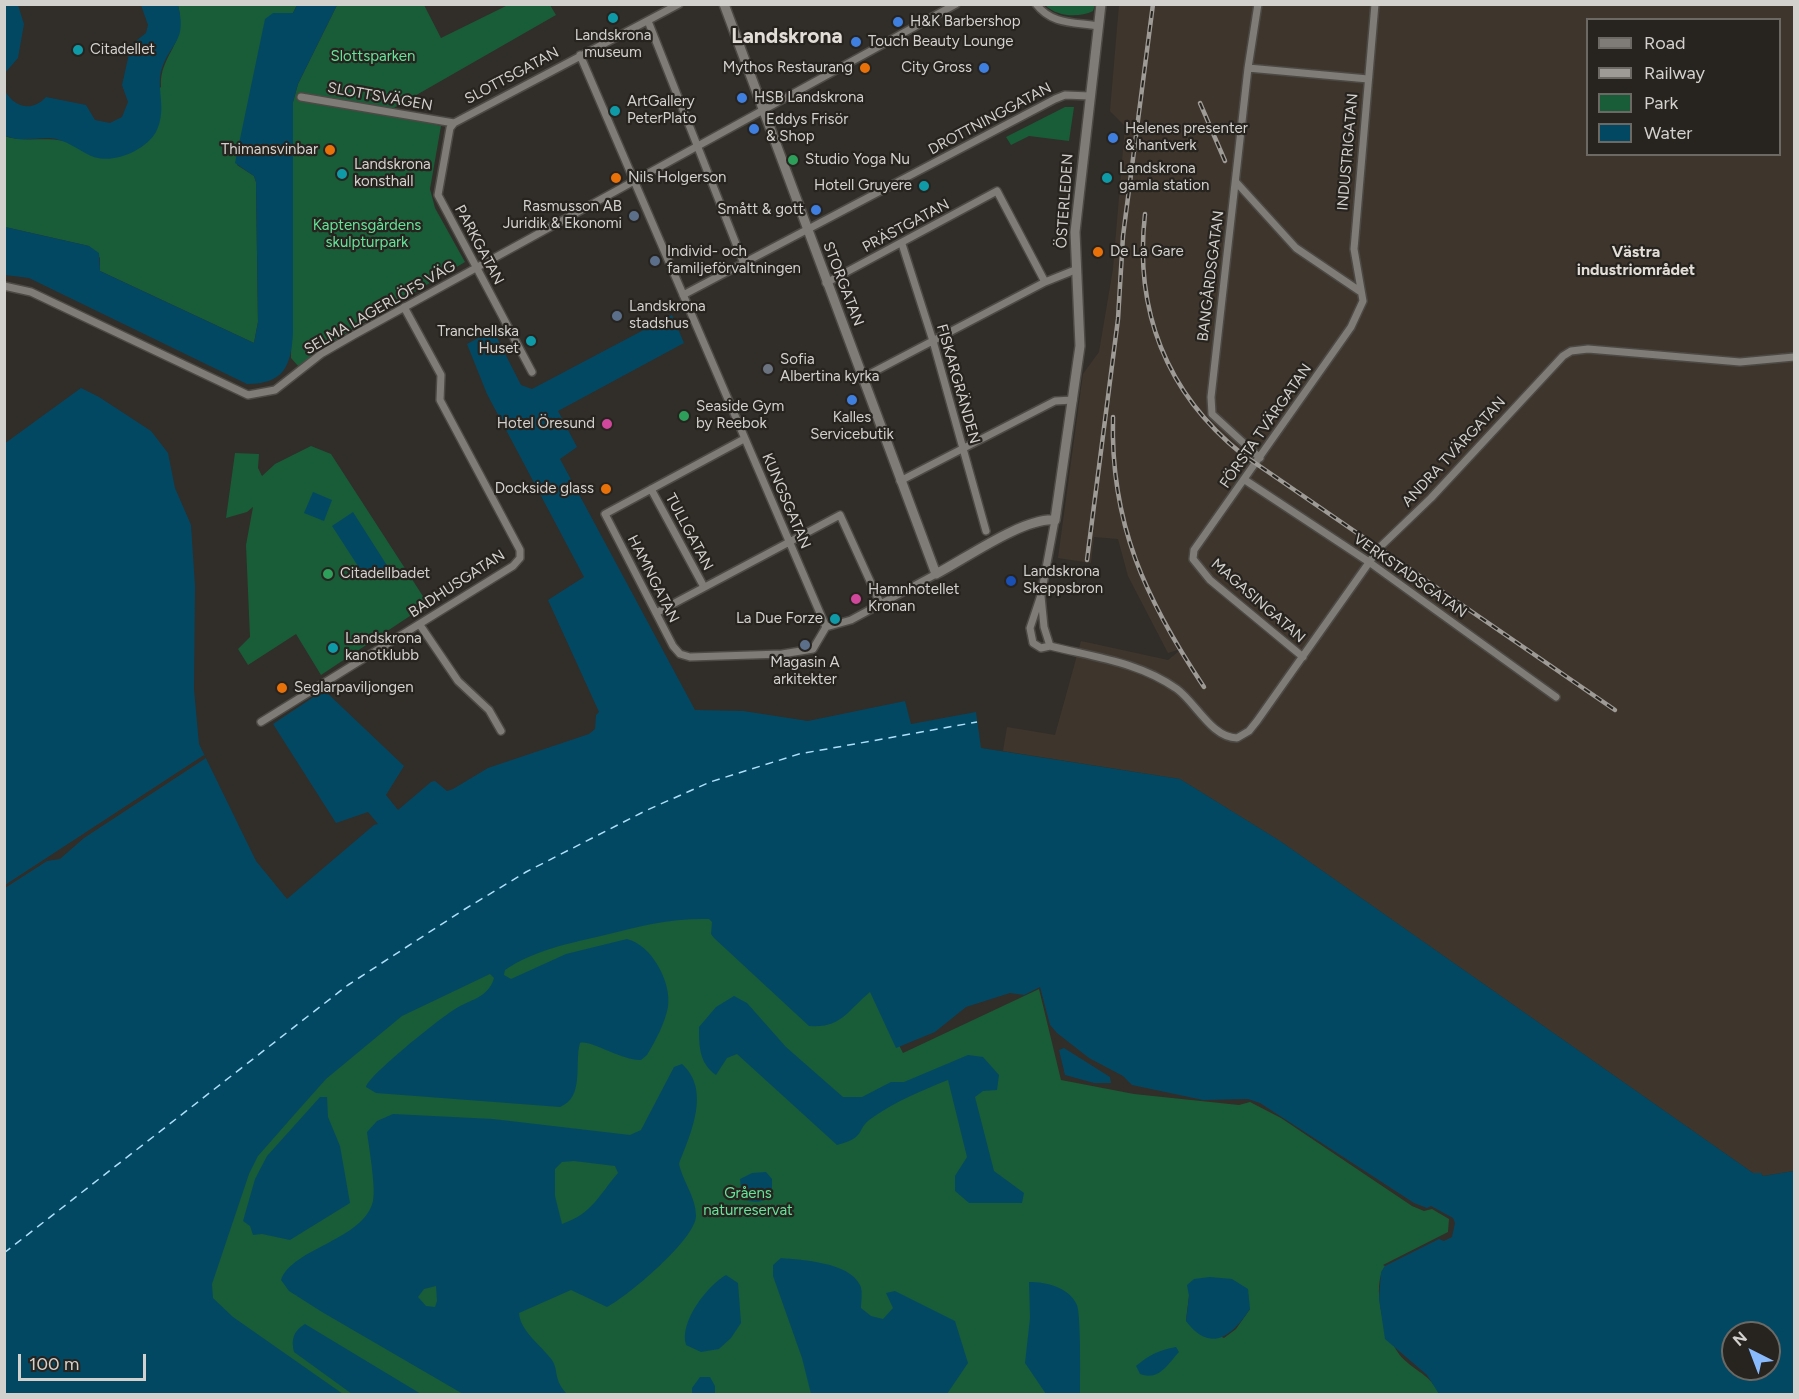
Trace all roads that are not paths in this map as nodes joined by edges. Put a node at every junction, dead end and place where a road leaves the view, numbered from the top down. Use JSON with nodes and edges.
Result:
{"nodes":[{"id":1,"x":679,"y":4,"type":"edge"},
{"id":2,"x":724,"y":4,"type":"edge"},
{"id":3,"x":956,"y":4,"type":"edge"},
{"id":4,"x":1036,"y":4,"type":"edge"},
{"id":5,"x":1101,"y":4,"type":"edge"},
{"id":6,"x":1258,"y":4,"type":"edge"},
{"id":7,"x":1375,"y":4,"type":"edge"},
{"id":8,"x":648,"y":21,"type":"junction"},
{"id":9,"x":1098,"y":26,"type":"junction"},
{"id":10,"x":580,"y":55,"type":"junction"},
{"id":11,"x":1248,"y":68,"type":"junction"},
{"id":12,"x":1368,"y":79,"type":"junction"},
{"id":13,"x":1090,"y":96,"type":"junction"},
{"id":14,"x":301,"y":97,"type":"dead end"},
{"id":15,"x":763,"y":111,"type":"junction"},
{"id":16,"x":454,"y":123,"type":"junction"},
{"id":17,"x":698,"y":146,"type":"junction"},
{"id":18,"x":634,"y":182,"type":"junction"},
{"id":19,"x":1236,"y":182,"type":"junction"},
{"id":20,"x":807,"y":232,"type":"junction"},
{"id":21,"x":902,"y":244,"type":"junction"},
{"id":22,"x":744,"y":264,"type":"junction"},
{"id":23,"x":475,"y":269,"type":"junction"},
{"id":24,"x":1076,"y":270,"type":"junction"},
{"id":25,"x":1045,"y":282,"type":"junction"},
{"id":26,"x":826,"y":283,"type":"junction"},
{"id":27,"x":4,"y":286,"type":"edge"},
{"id":28,"x":1361,"y":292,"type":"junction"},
{"id":29,"x":683,"y":295,"type":"junction"},
{"id":30,"x":1363,"y":301,"type":"joint"},
{"id":31,"x":404,"y":308,"type":"junction"},
{"id":32,"x":933,"y":341,"type":"junction"},
{"id":33,"x":1794,"y":357,"type":"edge"},
{"id":34,"x":532,"y":372,"type":"dead end"},
{"id":35,"x":862,"y":378,"type":"junction"},
{"id":36,"x":1073,"y":400,"type":"junction"},
{"id":37,"x":744,"y":439,"type":"junction"},
{"id":38,"x":962,"y":447,"type":"junction"},
{"id":39,"x":1260,"y":458,"type":"junction"},
{"id":40,"x":1245,"y":480,"type":"junction"},
{"id":41,"x":900,"y":481,"type":"junction"},
{"id":42,"x":651,"y":489,"type":"junction"},
{"id":43,"x":1055,"y":520,"type":"junction"},
{"id":44,"x":986,"y":531,"type":"dead end"},
{"id":45,"x":789,"y":542,"type":"junction"},
{"id":46,"x":1369,"y":562,"type":"junction"},
{"id":47,"x":1196,"y":564,"type":"joint"},
{"id":48,"x":936,"y":574,"type":"junction"},
{"id":49,"x":704,"y":587,"type":"junction"},
{"id":50,"x":1041,"y":595,"type":"junction"},
{"id":51,"x":880,"y":603,"type":"junction"},
{"id":52,"x":656,"y":613,"type":"junction"},
{"id":53,"x":420,"y":625,"type":"junction"},
{"id":54,"x":826,"y":627,"type":"junction"},
{"id":55,"x":1050,"y":646,"type":"junction"},
{"id":56,"x":1303,"y":657,"type":"junction"},
{"id":57,"x":1556,"y":697,"type":"dead end"},
{"id":58,"x":261,"y":722,"type":"dead end"},
{"id":59,"x":501,"y":731,"type":"dead end"}],
"edges":[{"from":1,"to":8,"type":"street","name":"SLOTTSGATAN"},
{"from":2,"to":15,"type":"street","name":"STORGATAN"},
{"from":3,"to":15,"type":"street","name":"SELMA LAGERLÖFS VÄG"},
{"from":4,"to":9,"type":"street"},
{"from":5,"to":9,"type":"street","name":"ÖSTERLEDEN"},
{"from":6,"to":11,"type":"street","name":"BANGÅRDSGATAN"},
{"from":7,"to":12,"type":"street","name":"INDUSTRIGATAN"},
{"from":8,"to":10,"type":"street","name":"SLOTTSGATAN"},
{"from":8,"to":17,"type":"street"},
{"from":9,"to":13,"type":"street","name":"ÖSTERLEDEN"},
{"from":10,"to":16,"type":"street","name":"SLOTTSGATAN"},
{"from":10,"to":18,"type":"street","name":"KUNGSGATAN"},
{"from":11,"to":12,"type":"street"},
{"from":11,"to":19,"type":"street","name":"BANGÅRDSGATAN"},
{"from":12,"to":28,"type":"street","name":"INDUSTRIGATAN"},
{"from":13,"to":20,"type":"street","name":"DROTTNINGGATAN"},
{"from":13,"to":24,"type":"street","name":"ÖSTERLEDEN"},
{"from":14,"to":16,"type":"street","name":"SLOTTSVÄGEN"},
{"from":15,"to":17,"type":"street","name":"SELMA LAGERLÖFS VÄG"},
{"from":15,"to":20,"type":"street","name":"STORGATAN"},
{"from":16,"to":23,"type":"street","name":"PARKGATAN"},
{"from":17,"to":18,"type":"street","name":"SELMA LAGERLÖFS VÄG"},
{"from":17,"to":22,"type":"street"},
{"from":18,"to":23,"type":"street","name":"SELMA LAGERLÖFS VÄG"},
{"from":18,"to":29,"type":"street","name":"KUNGSGATAN"},
{"from":19,"to":28,"type":"street"},
{"from":19,"to":39,"type":"street","name":"BANGÅRDSGATAN"},
{"from":20,"to":22,"type":"street","name":"DROTTNINGGATAN"},
{"from":20,"to":26,"type":"street","name":"STORGATAN"},
{"from":21,"to":25,"type":"street","name":"PRÄSTGATAN"},
{"from":21,"to":26,"type":"street","name":"PRÄSTGATAN"},
{"from":21,"to":32,"type":"street","name":"FISKARGRÄNDEN"},
{"from":22,"to":29,"type":"street","name":"DROTTNINGGATAN"},
{"from":23,"to":31,"type":"street","name":"SELMA LAGERLÖFS VÄG"},
{"from":23,"to":34,"type":"street","name":"PARKGATAN"},
{"from":24,"to":25,"type":"street"},
{"from":24,"to":36,"type":"street","name":"ÖSTERLEDEN"},
{"from":25,"to":32,"type":"street"},
{"from":26,"to":35,"type":"street","name":"STORGATAN"},
{"from":27,"to":31,"type":"street","name":"SELMA LAGERLÖFS VÄG"},
{"from":28,"to":30,"type":"street","name":"INDUSTRIGATAN"},
{"from":29,"to":37,"type":"street","name":"KUNGSGATAN"},
{"from":30,"to":39,"type":"street","name":"FÖRSTA TVÄRGATAN"},
{"from":31,"to":53,"type":"street","name":"BADHUSGATAN"},
{"from":32,"to":35,"type":"street"},
{"from":32,"to":38,"type":"street","name":"FISKARGRÄNDEN"},
{"from":33,"to":46,"type":"street","name":"ANDRA TVÄRGATAN"},
{"from":35,"to":41,"type":"street","name":"STORGATAN"},
{"from":36,"to":38,"type":"street"},
{"from":36,"to":43,"type":"street","name":"ÖSTERLEDEN"},
{"from":37,"to":42,"type":"street"},
{"from":37,"to":45,"type":"street","name":"KUNGSGATAN"},
{"from":38,"to":41,"type":"street"},
{"from":38,"to":44,"type":"street","name":"FISKARGRÄNDEN"},
{"from":39,"to":40,"type":"street","name":"FÖRSTA TVÄRGATAN"},
{"from":40,"to":46,"type":"street","name":"VERKSTADSGATAN"},
{"from":40,"to":47,"type":"street","name":"FÖRSTA TVÄRGATAN"},
{"from":41,"to":48,"type":"street","name":"STORGATAN"},
{"from":42,"to":49,"type":"street","name":"TULLGATAN"},
{"from":42,"to":52,"type":"street","name":"HAMNGATAN"},
{"from":43,"to":48,"type":"street"},
{"from":43,"to":50,"type":"street"},
{"from":45,"to":49,"type":"street"},
{"from":45,"to":51,"type":"street"},
{"from":45,"to":54,"type":"street","name":"KUNGSGATAN"},
{"from":46,"to":56,"type":"street","name":"ANDRA TVÄRGATAN"},
{"from":46,"to":57,"type":"street","name":"VERKSTADSGATAN"},
{"from":47,"to":56,"type":"street","name":"MAGASINGATAN"},
{"from":48,"to":51,"type":"street"},
{"from":49,"to":52,"type":"street"},
{"from":50,"to":55,"type":"street"},
{"from":50,"to":55,"type":"street"},
{"from":51,"to":54,"type":"street"},
{"from":52,"to":54,"type":"street","name":"HAMNGATAN"},
{"from":53,"to":58,"type":"street","name":"BADHUSGATAN"},
{"from":53,"to":59,"type":"street"},
{"from":55,"to":56,"type":"street","name":"ANDRA TVÄRGATAN"}]}
